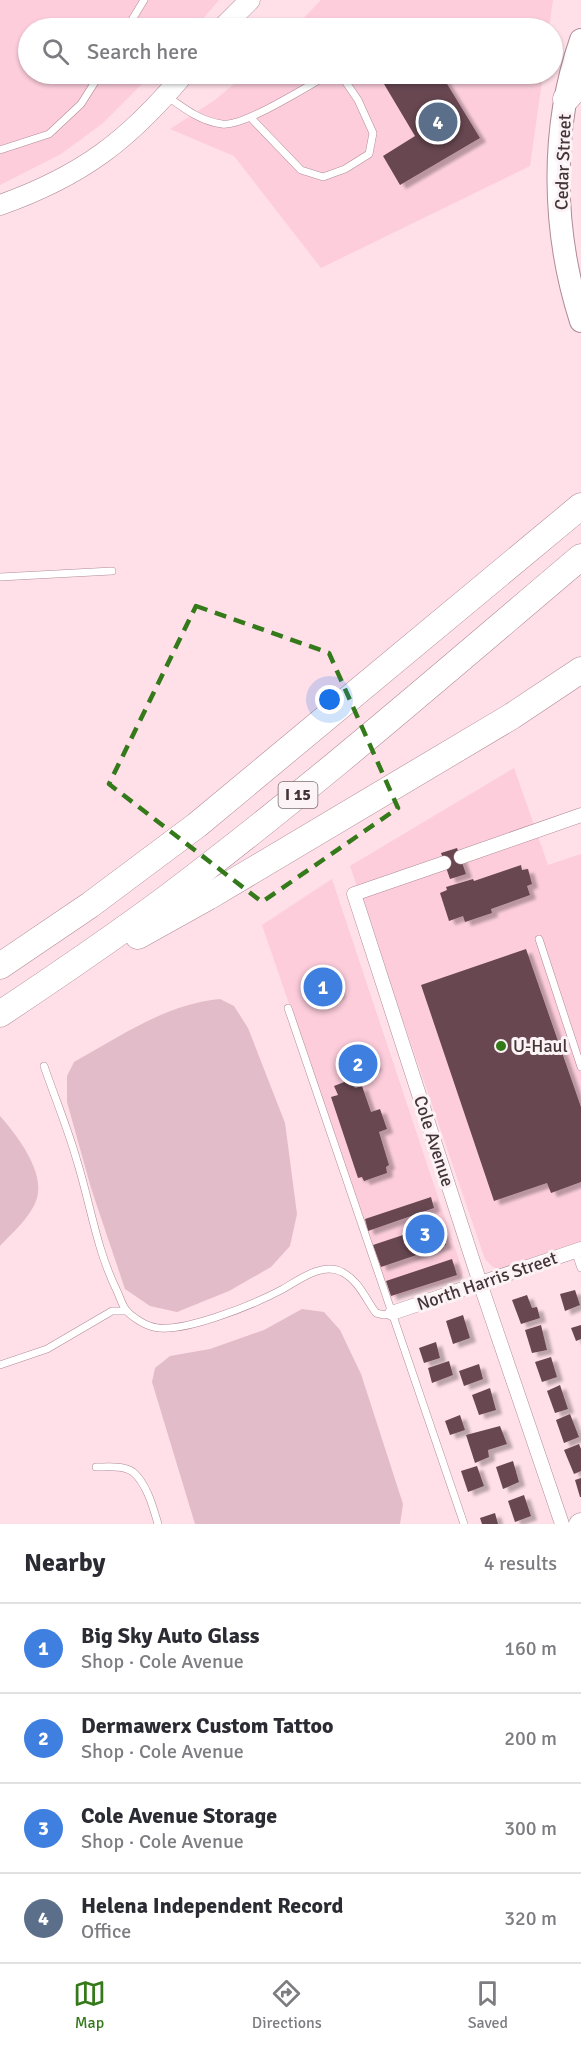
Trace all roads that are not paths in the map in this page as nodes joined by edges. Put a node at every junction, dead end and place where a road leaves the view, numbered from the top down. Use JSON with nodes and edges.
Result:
{"nodes":[{"id":1,"x":144,"y":0,"type":"edge"},
{"id":2,"x":250,"y":0,"type":"edge"},
{"id":3,"x":133,"y":18,"type":"edge"},
{"id":4,"x":232,"y":18,"type":"edge"},
{"id":5,"x":581,"y":40,"type":"edge"},
{"id":6,"x":94,"y":84,"type":"edge"},
{"id":7,"x":175,"y":84,"type":"edge"},
{"id":8,"x":311,"y":84,"type":"edge"},
{"id":9,"x":347,"y":84,"type":"edge"},
{"id":10,"x":573,"y":90,"type":"edge"},
{"id":11,"x":165,"y":95,"type":"junction"},
{"id":12,"x":250,"y":117,"type":"junction"},
{"id":13,"x":0,"y":150,"type":"edge"},
{"id":14,"x":0,"y":205,"type":"edge"},
{"id":15,"x":581,"y":321,"type":"edge"},
{"id":16,"x":581,"y":506,"type":"edge"},
{"id":17,"x":581,"y":557,"type":"edge"},
{"id":18,"x":112,"y":571,"type":"dead end"},
{"id":19,"x":0,"y":577,"type":"edge"},
{"id":20,"x":581,"y":669,"type":"edge"},
{"id":21,"x":581,"y":815,"type":"edge"},
{"id":22,"x":460,"y":857,"type":"dead end"},
{"id":23,"x":444,"y":863,"type":"dead end"},
{"id":24,"x":539,"y":939,"type":"dead end"},
{"id":25,"x":0,"y":966,"type":"edge"},
{"id":26,"x":22,"y":999,"type":"junction"},
{"id":27,"x":288,"y":1008,"type":"dead end"},
{"id":28,"x":0,"y":1014,"type":"edge"},
{"id":29,"x":44,"y":1066,"type":"dead end"},
{"id":30,"x":581,"y":1067,"type":"edge"},
{"id":31,"x":578,"y":1250,"type":"edge"},
{"id":32,"x":581,"y":1268,"type":"edge"},
{"id":33,"x":480,"y":1283,"type":"junction"},
{"id":34,"x":126,"y":1311,"type":"junction"},
{"id":35,"x":392,"y":1313,"type":"junction"},
{"id":36,"x":0,"y":1365,"type":"edge"},
{"id":37,"x":96,"y":1467,"type":"dead end"},
{"id":38,"x":158,"y":1524,"type":"edge"},
{"id":39,"x":464,"y":1524,"type":"edge"},
{"id":40,"x":562,"y":1524,"type":"edge"}],
"edges":[{"from":1,"to":3,"type":"lane"},
{"from":2,"to":4,"type":"main road"},
{"from":5,"to":10,"type":"main road","name":"Cedar Street"},
{"from":6,"to":13,"type":"lane"},
{"from":7,"to":11,"type":"main road"},
{"from":8,"to":12,"type":"lane"},
{"from":9,"to":12,"type":"lane"},
{"from":10,"to":15,"type":"main road","name":"Cedar Street"},
{"from":11,"to":12,"type":"lane"},
{"from":11,"to":14,"type":"main road"},
{"from":16,"to":25,"type":"highway","number":"I 15"},
{"from":17,"to":26,"type":"highway","number":"I 15"},
{"from":18,"to":19,"type":"lane"},
{"from":20,"to":26,"type":"highway"},
{"from":21,"to":22,"type":"street"},
{"from":23,"to":33,"type":"street","name":"Cole Avenue"},
{"from":24,"to":30,"type":"lane"},
{"from":26,"to":28,"type":"highway","number":"I 15"},
{"from":27,"to":35,"type":"lane"},
{"from":29,"to":34,"type":"lane"},
{"from":31,"to":32,"type":"lane"},
{"from":31,"to":33,"type":"street","name":"North Harris Street"},
{"from":33,"to":35,"type":"street","name":"North Harris Street"},
{"from":33,"to":40,"type":"street","name":"Cole Avenue"},
{"from":34,"to":35,"type":"lane"},
{"from":34,"to":36,"type":"lane"},
{"from":35,"to":39,"type":"lane"},
{"from":37,"to":38,"type":"lane"}]}
